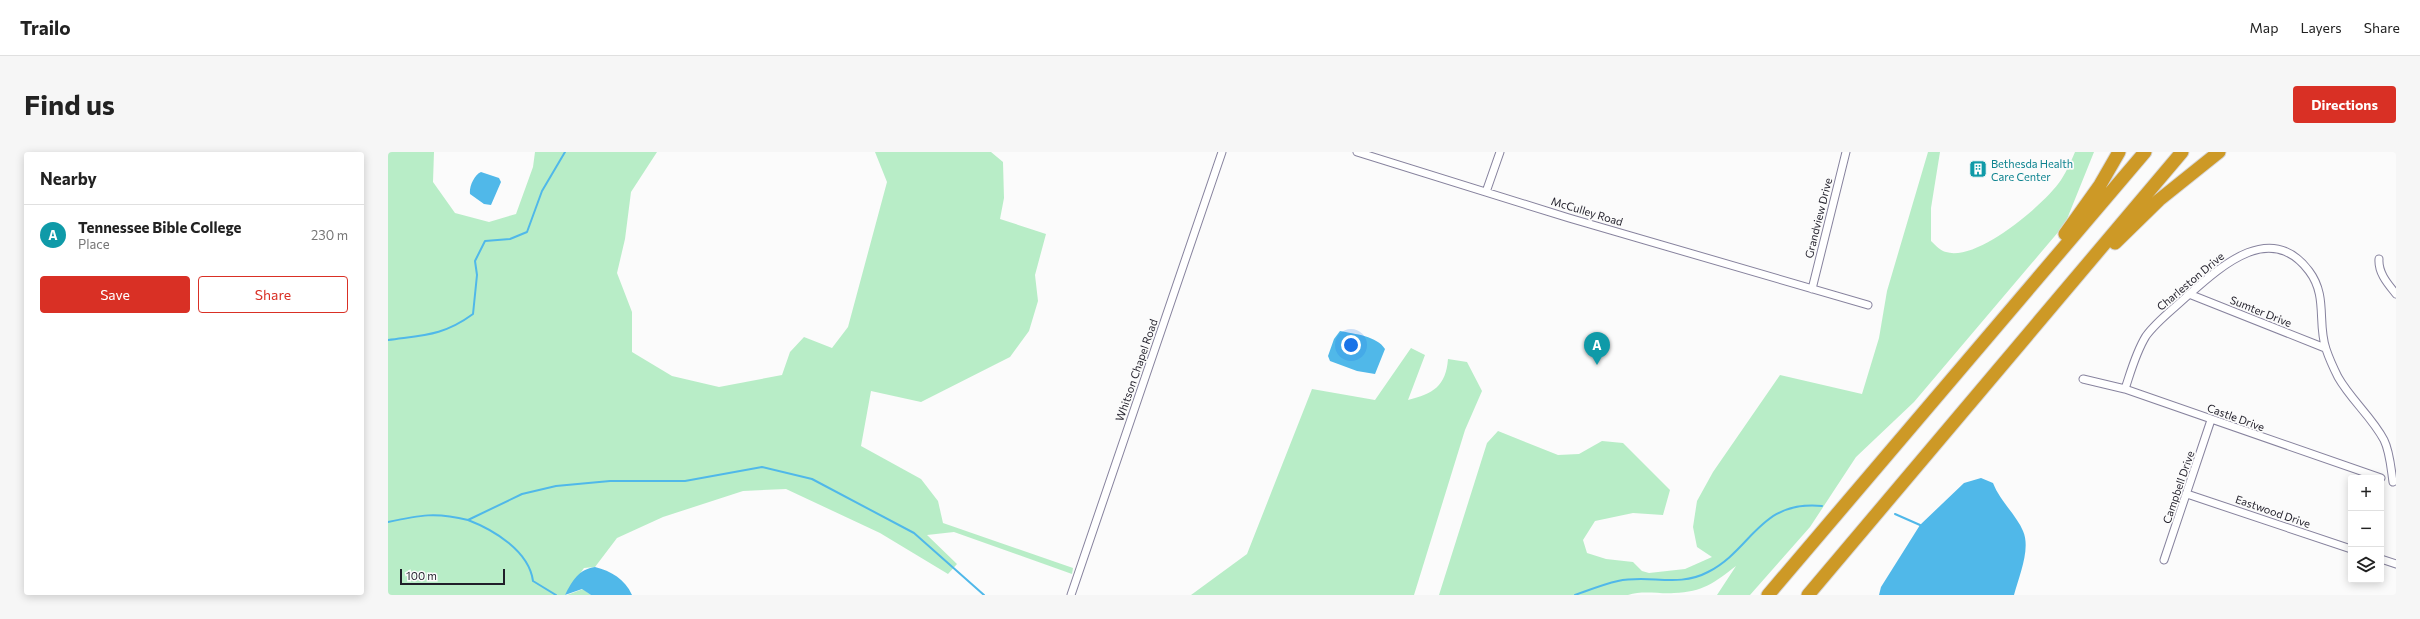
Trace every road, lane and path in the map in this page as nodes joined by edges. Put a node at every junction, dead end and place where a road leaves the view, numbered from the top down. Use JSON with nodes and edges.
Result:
{"nodes":[{"id":1,"x":1222,"y":152,"type":"edge"},
{"id":2,"x":1357,"y":152,"type":"edge"},
{"id":3,"x":1500,"y":152,"type":"edge"},
{"id":4,"x":1846,"y":152,"type":"edge"},
{"id":5,"x":2120,"y":152,"type":"edge"},
{"id":6,"x":2144,"y":152,"type":"edge"},
{"id":7,"x":2182,"y":152,"type":"edge"},
{"id":8,"x":2219,"y":152,"type":"edge"},
{"id":9,"x":1486,"y":192,"type":"junction"},
{"id":10,"x":2379,"y":259,"type":"dead end"},
{"id":11,"x":1812,"y":289,"type":"junction"},
{"id":12,"x":2190,"y":294,"type":"junction"},
{"id":13,"x":2396,"y":294,"type":"edge"},
{"id":14,"x":2058,"y":299,"type":"junction"},
{"id":15,"x":1868,"y":305,"type":"dead end"},
{"id":16,"x":2015,"y":305,"type":"junction"},
{"id":17,"x":2325,"y":348,"type":"junction"},
{"id":18,"x":2084,"y":379,"type":"dead end"},
{"id":19,"x":2125,"y":389,"type":"junction"},
{"id":20,"x":2211,"y":420,"type":"junction"},
{"id":21,"x":2372,"y":475,"type":"edge"},
{"id":22,"x":2384,"y":479,"type":"edge"},
{"id":23,"x":2394,"y":482,"type":"edge"},
{"id":24,"x":2187,"y":494,"type":"junction"},
{"id":25,"x":2348,"y":548,"type":"edge"},
{"id":26,"x":2164,"y":560,"type":"dead end"},
{"id":27,"x":2384,"y":560,"type":"edge"},
{"id":28,"x":2396,"y":564,"type":"edge"},
{"id":29,"x":1071,"y":595,"type":"edge"},
{"id":30,"x":1768,"y":595,"type":"edge"},
{"id":31,"x":1808,"y":595,"type":"edge"}],
"edges":[{"from":1,"to":29,"type":"street","name":"Whitson Chapel Road"},
{"from":2,"to":9,"type":"street","name":"McCulley Road"},
{"from":3,"to":9,"type":"street"},
{"from":4,"to":11,"type":"street","name":"Grandview Drive"},
{"from":5,"to":16,"type":"highway"},
{"from":6,"to":16,"type":"highway"},
{"from":7,"to":14,"type":"highway"},
{"from":8,"to":14,"type":"highway"},
{"from":9,"to":11,"type":"street","name":"McCulley Road"},
{"from":10,"to":13,"type":"street"},
{"from":11,"to":15,"type":"street"},
{"from":12,"to":17,"type":"street","name":"Sumter Drive"},
{"from":12,"to":17,"type":"street","name":"Charleston Drive"},
{"from":12,"to":19,"type":"street","name":"Charleston Drive"},
{"from":14,"to":31,"type":"highway"},
{"from":16,"to":30,"type":"highway"},
{"from":17,"to":23,"type":"street","name":"Charleston Drive"},
{"from":18,"to":19,"type":"street","name":"Castle Drive"},
{"from":19,"to":20,"type":"street","name":"Castle Drive"},
{"from":20,"to":21,"type":"street","name":"Castle Drive"},
{"from":20,"to":24,"type":"street","name":"Campbell Drive"},
{"from":22,"to":23,"type":"street","name":"Castle Drive"},
{"from":24,"to":25,"type":"street","name":"Eastwood Drive"},
{"from":24,"to":26,"type":"street","name":"Campbell Drive"},
{"from":27,"to":28,"type":"street"}]}
